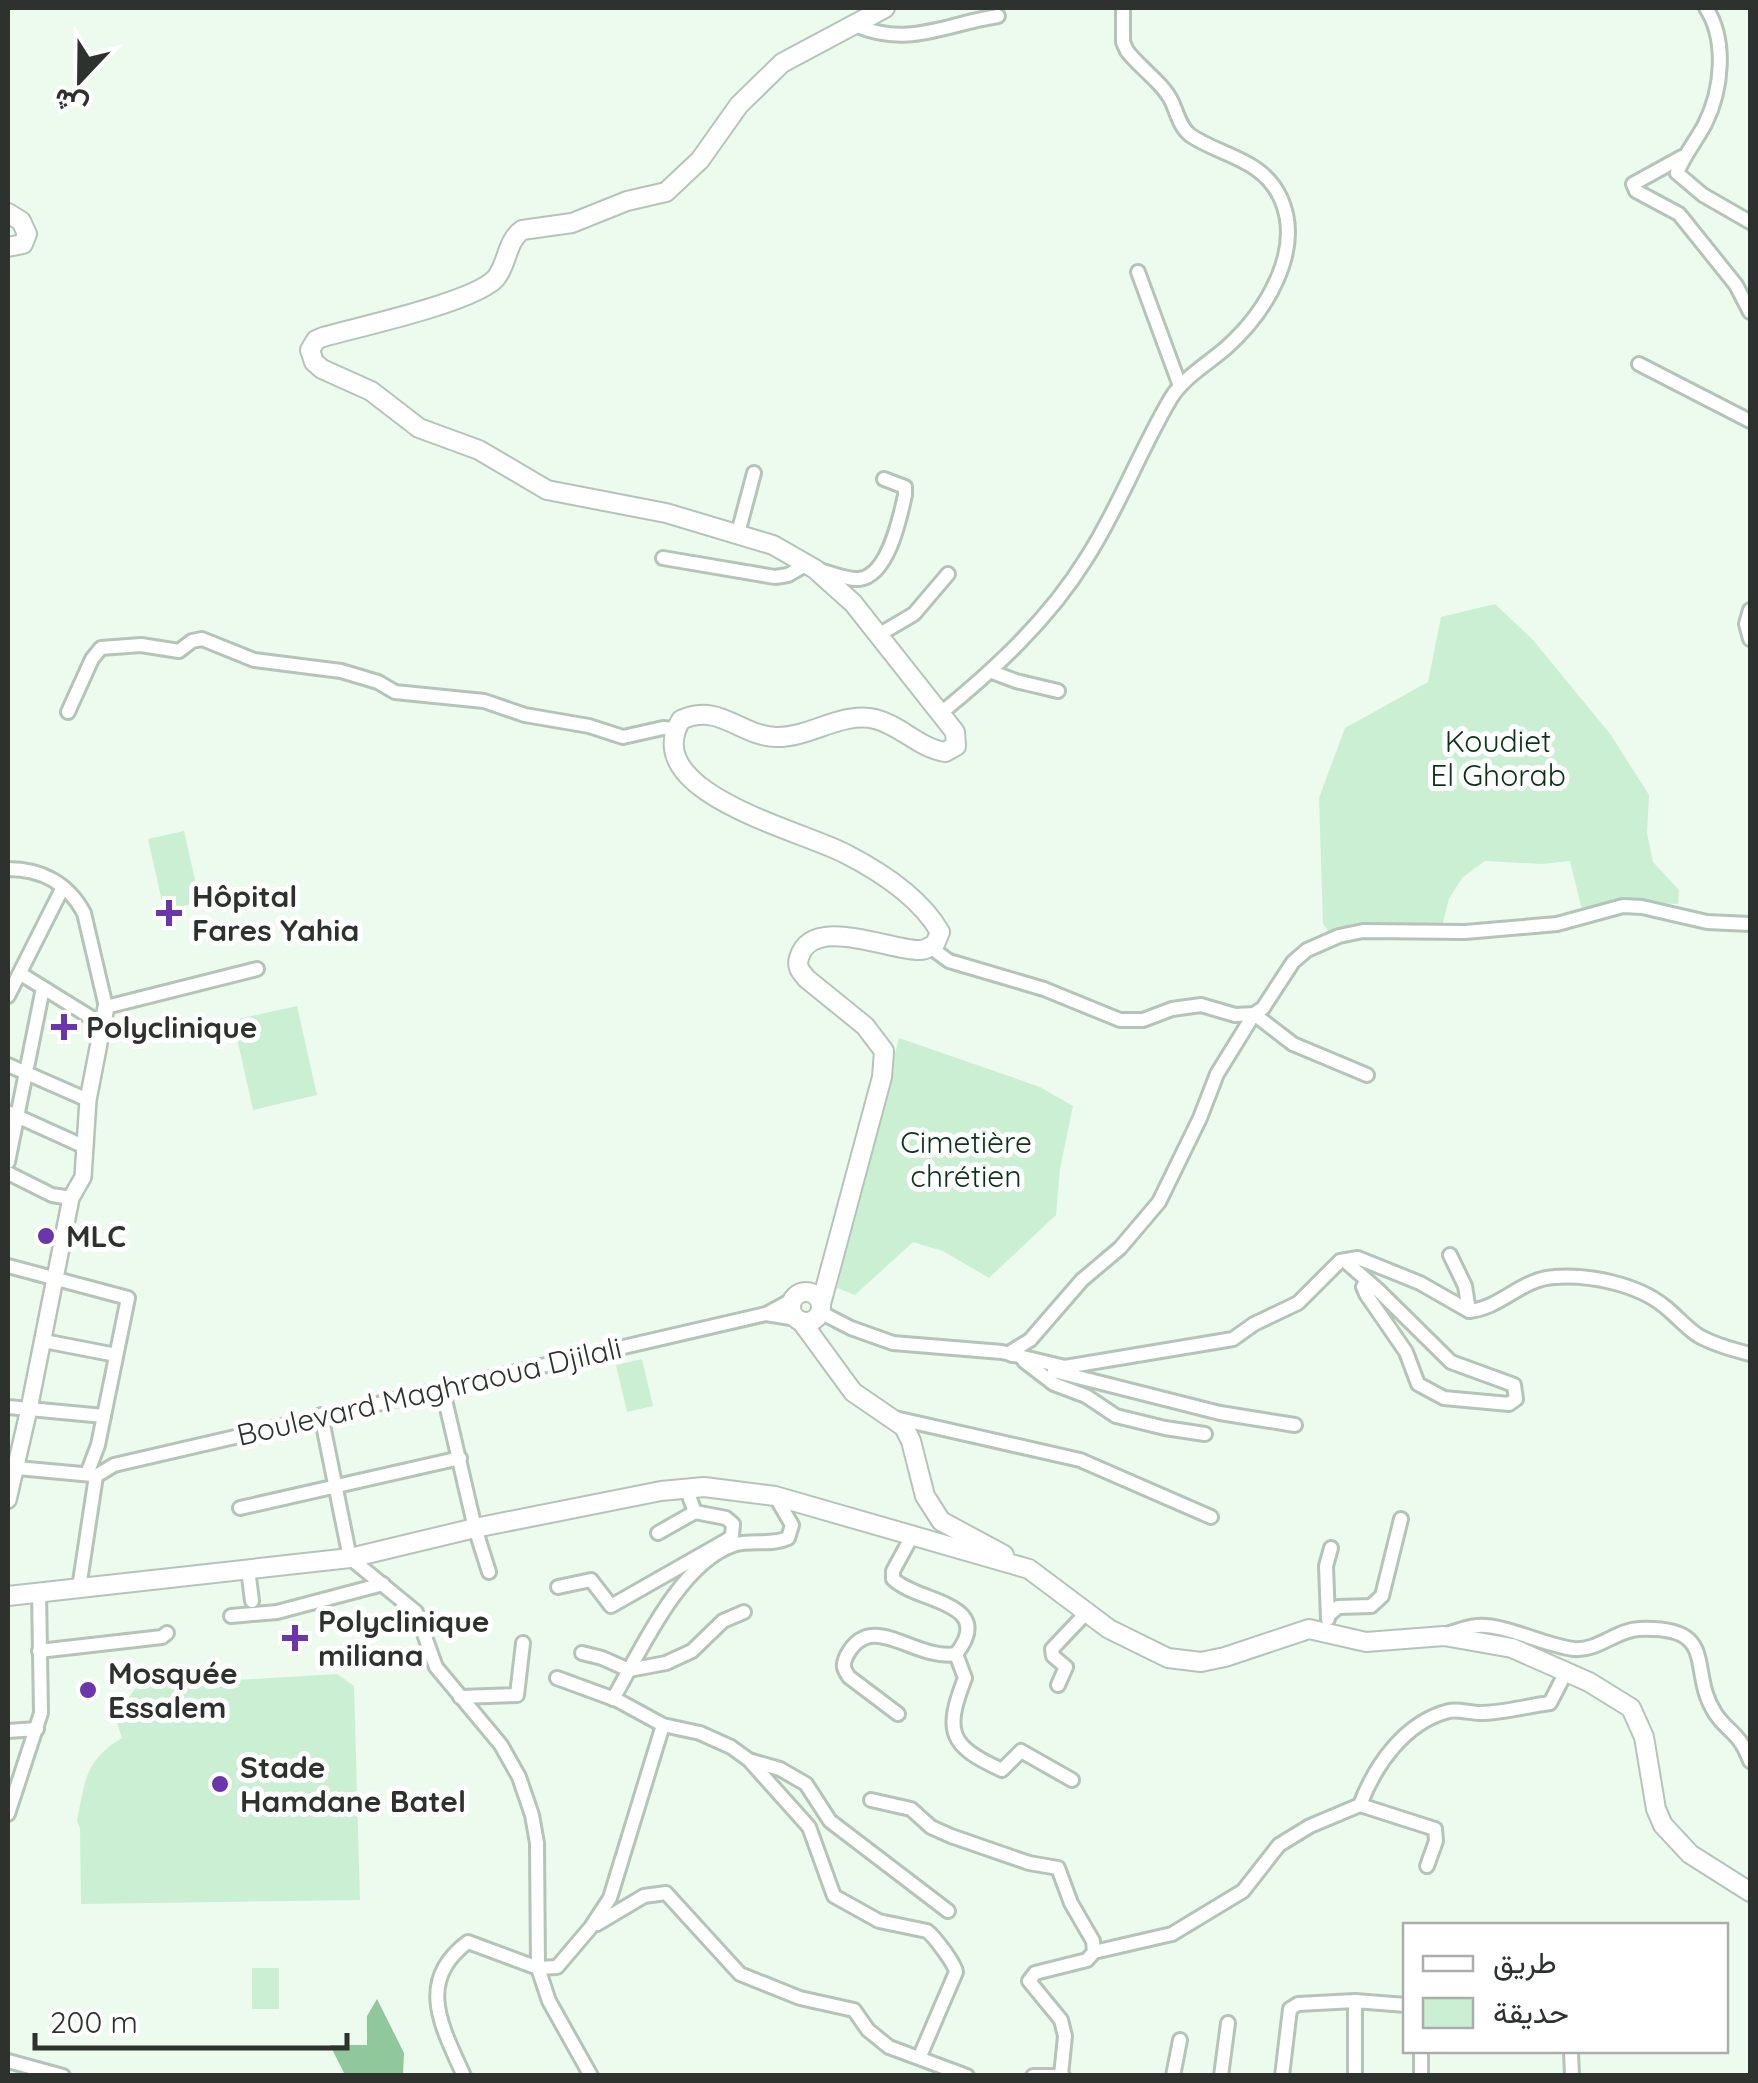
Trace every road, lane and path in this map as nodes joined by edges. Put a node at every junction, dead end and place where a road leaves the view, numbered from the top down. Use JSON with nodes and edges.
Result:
{"nodes":[{"id":1,"x":885,"y":8,"type":"edge"},
{"id":2,"x":1123,"y":8,"type":"edge"},
{"id":3,"x":1706,"y":8,"type":"edge"},
{"id":4,"x":998,"y":16,"type":"dead end"},
{"id":5,"x":855,"y":25,"type":"junction"},
{"id":6,"x":1684,"y":156,"type":"junction"},
{"id":7,"x":8,"y":212,"type":"edge"},
{"id":8,"x":1750,"y":222,"type":"edge"},
{"id":9,"x":8,"y":248,"type":"edge"},
{"id":10,"x":1138,"y":272,"type":"dead end"},
{"id":11,"x":1750,"y":312,"type":"edge"},
{"id":12,"x":1639,"y":364,"type":"dead end"},
{"id":13,"x":1180,"y":386,"type":"junction"},
{"id":14,"x":1750,"y":421,"type":"edge"},
{"id":15,"x":754,"y":473,"type":"dead end"},
{"id":16,"x":884,"y":478,"type":"dead end"},
{"id":17,"x":738,"y":533,"type":"junction"},
{"id":18,"x":664,"y":558,"type":"dead end"},
{"id":19,"x":811,"y":566,"type":"junction"},
{"id":20,"x":948,"y":574,"type":"dead end"},
{"id":21,"x":1750,"y":610,"type":"edge"},
{"id":22,"x":880,"y":634,"type":"junction"},
{"id":23,"x":1750,"y":640,"type":"edge"},
{"id":24,"x":992,"y":672,"type":"junction"},
{"id":25,"x":1058,"y":691,"type":"dead end"},
{"id":26,"x":68,"y":712,"type":"dead end"},
{"id":27,"x":941,"y":713,"type":"junction"},
{"id":28,"x":675,"y":730,"type":"junction"},
{"id":29,"x":8,"y":869,"type":"edge"},
{"id":30,"x":64,"y":888,"type":"junction"},
{"id":31,"x":1750,"y":924,"type":"edge"},
{"id":32,"x":930,"y":947,"type":"junction"},
{"id":33,"x":256,"y":969,"type":"dead end"},
{"id":34,"x":21,"y":974,"type":"junction"},
{"id":35,"x":43,"y":988,"type":"junction"},
{"id":36,"x":8,"y":996,"type":"edge"},
{"id":37,"x":106,"y":1007,"type":"junction"},
{"id":38,"x":1254,"y":1014,"type":"junction"},
{"id":39,"x":104,"y":1025,"type":"junction"},
{"id":40,"x":8,"y":1065,"type":"edge"},
{"id":41,"x":25,"y":1072,"type":"junction"},
{"id":42,"x":1367,"y":1076,"type":"dead end"},
{"id":43,"x":88,"y":1100,"type":"junction"},
{"id":44,"x":11,"y":1114,"type":"edge"},
{"id":45,"x":83,"y":1146,"type":"junction"},
{"id":46,"x":8,"y":1162,"type":"edge"},
{"id":47,"x":8,"y":1173,"type":"edge"},
{"id":48,"x":71,"y":1198,"type":"junction"},
{"id":49,"x":1450,"y":1255,"type":"dead end"},
{"id":50,"x":833,"y":1259,"type":"junction"},
{"id":51,"x":1345,"y":1260,"type":"junction"},
{"id":52,"x":8,"y":1266,"type":"edge"},
{"id":53,"x":56,"y":1280,"type":"junction"},
{"id":54,"x":1366,"y":1280,"type":"junction"},
{"id":55,"x":796,"y":1296,"type":"junction"},
{"id":56,"x":1469,"y":1311,"type":"junction"},
{"id":57,"x":766,"y":1314,"type":"junction"},
{"id":58,"x":811,"y":1315,"type":"junction"},
{"id":59,"x":44,"y":1341,"type":"junction"},
{"id":60,"x":1010,"y":1354,"type":"junction"},
{"id":61,"x":1750,"y":1354,"type":"edge"},
{"id":62,"x":116,"y":1355,"type":"junction"},
{"id":63,"x":1024,"y":1361,"type":"junction"},
{"id":64,"x":442,"y":1387,"type":"junction"},
{"id":65,"x":8,"y":1407,"type":"edge"},
{"id":66,"x":30,"y":1410,"type":"junction"},
{"id":67,"x":320,"y":1415,"type":"junction"},
{"id":68,"x":104,"y":1416,"type":"junction"},
{"id":69,"x":895,"y":1418,"type":"junction"},
{"id":70,"x":1295,"y":1426,"type":"dead end"},
{"id":71,"x":1204,"y":1434,"type":"dead end"},
{"id":72,"x":98,"y":1444,"type":"junction"},
{"id":73,"x":460,"y":1458,"type":"junction"},
{"id":74,"x":114,"y":1465,"type":"junction"},
{"id":75,"x":12,"y":1469,"type":"edge"},
{"id":76,"x":91,"y":1475,"type":"junction"},
{"id":77,"x":336,"y":1486,"type":"junction"},
{"id":78,"x":686,"y":1488,"type":"junction"},
{"id":79,"x":775,"y":1496,"type":"junction"},
{"id":80,"x":8,"y":1500,"type":"edge"},
{"id":81,"x":240,"y":1508,"type":"dead end"},
{"id":82,"x":695,"y":1512,"type":"junction"},
{"id":83,"x":1211,"y":1516,"type":"dead end"},
{"id":84,"x":1401,"y":1519,"type":"dead end"},
{"id":85,"x":475,"y":1528,"type":"junction"},
{"id":86,"x":658,"y":1534,"type":"dead end"},
{"id":87,"x":912,"y":1536,"type":"junction"},
{"id":88,"x":1331,"y":1548,"type":"dead end"},
{"id":89,"x":350,"y":1558,"type":"junction"},
{"id":90,"x":248,"y":1569,"type":"junction"},
{"id":91,"x":1029,"y":1570,"type":"junction"},
{"id":92,"x":489,"y":1572,"type":"dead end"},
{"id":93,"x":383,"y":1584,"type":"junction"},
{"id":94,"x":558,"y":1587,"type":"dead end"},
{"id":95,"x":80,"y":1588,"type":"junction"},
{"id":96,"x":39,"y":1592,"type":"junction"},
{"id":97,"x":8,"y":1596,"type":"edge"},
{"id":98,"x":252,"y":1601,"type":"dead end"},
{"id":99,"x":744,"y":1612,"type":"dead end"},
{"id":100,"x":1087,"y":1612,"type":"junction"},
{"id":101,"x":231,"y":1616,"type":"dead end"},
{"id":102,"x":1326,"y":1623,"type":"junction"},
{"id":103,"x":167,"y":1633,"type":"dead end"},
{"id":104,"x":1432,"y":1637,"type":"junction"},
{"id":105,"x":523,"y":1643,"type":"dead end"},
{"id":106,"x":39,"y":1651,"type":"junction"},
{"id":107,"x":582,"y":1653,"type":"dead end"},
{"id":108,"x":956,"y":1654,"type":"junction"},
{"id":109,"x":630,"y":1670,"type":"junction"},
{"id":110,"x":1566,"y":1672,"type":"junction"},
{"id":111,"x":556,"y":1678,"type":"dead end"},
{"id":112,"x":1058,"y":1685,"type":"dead end"},
{"id":113,"x":460,"y":1697,"type":"junction"},
{"id":114,"x":613,"y":1699,"type":"junction"},
{"id":115,"x":898,"y":1714,"type":"dead end"},
{"id":116,"x":663,"y":1725,"type":"junction"},
{"id":117,"x":38,"y":1729,"type":"junction"},
{"id":118,"x":8,"y":1731,"type":"edge"},
{"id":119,"x":749,"y":1760,"type":"junction"},
{"id":120,"x":1750,"y":1761,"type":"edge"},
{"id":121,"x":1072,"y":1780,"type":"dead end"},
{"id":122,"x":871,"y":1800,"type":"dead end"},
{"id":123,"x":1360,"y":1804,"type":"junction"},
{"id":124,"x":8,"y":1814,"type":"edge"},
{"id":125,"x":1427,"y":1866,"type":"dead end"},
{"id":126,"x":1722,"y":1876,"type":"junction"},
{"id":127,"x":1750,"y":1883,"type":"edge"},
{"id":128,"x":1750,"y":1892,"type":"edge"},
{"id":129,"x":948,"y":1911,"type":"dead end"},
{"id":130,"x":591,"y":1927,"type":"junction"},
{"id":131,"x":1094,"y":1952,"type":"junction"},
{"id":132,"x":538,"y":1968,"type":"junction"},
{"id":133,"x":1355,"y":2001,"type":"junction"},
{"id":134,"x":1403,"y":2005,"type":"edge"},
{"id":135,"x":1228,"y":2023,"type":"dead end"},
{"id":136,"x":1180,"y":2040,"type":"dead end"},
{"id":137,"x":920,"y":2056,"type":"junction"},
{"id":138,"x":8,"y":2060,"type":"edge"},
{"id":139,"x":1062,"y":2075,"type":"edge"},
{"id":140,"x":64,"y":2076,"type":"edge"},
{"id":141,"x":464,"y":2076,"type":"edge"},
{"id":142,"x":592,"y":2076,"type":"edge"},
{"id":143,"x":967,"y":2076,"type":"edge"},
{"id":144,"x":1033,"y":2076,"type":"edge"},
{"id":145,"x":1173,"y":2076,"type":"edge"},
{"id":146,"x":1222,"y":2076,"type":"edge"},
{"id":147,"x":1282,"y":2076,"type":"edge"},
{"id":148,"x":1355,"y":2076,"type":"edge"}],
"edges":[{"from":1,"to":5,"type":"main road"},
{"from":2,"to":13,"type":"street"},
{"from":3,"to":6,"type":"street"},
{"from":4,"to":5,"type":"street"},
{"from":5,"to":17,"type":"main road"},
{"from":6,"to":8,"type":"street"},
{"from":6,"to":11,"type":"street"},
{"from":7,"to":9,"type":"main road"},
{"from":10,"to":13,"type":"street"},
{"from":12,"to":14,"type":"street"},
{"from":13,"to":24,"type":"street"},
{"from":15,"to":17,"type":"street"},
{"from":16,"to":19,"type":"street"},
{"from":17,"to":19,"type":"main road"},
{"from":18,"to":19,"type":"street"},
{"from":19,"to":22,"type":"main road"},
{"from":20,"to":22,"type":"street"},
{"from":21,"to":23,"type":"street"},
{"from":22,"to":27,"type":"main road"},
{"from":24,"to":25,"type":"street"},
{"from":24,"to":27,"type":"street"},
{"from":26,"to":28,"type":"street"},
{"from":27,"to":28,"type":"main road"},
{"from":28,"to":32,"type":"main road"},
{"from":29,"to":30,"type":"street"},
{"from":30,"to":34,"type":"street"},
{"from":30,"to":37,"type":"street"},
{"from":31,"to":38,"type":"street"},
{"from":32,"to":38,"type":"street"},
{"from":32,"to":50,"type":"main road"},
{"from":33,"to":37,"type":"street"},
{"from":34,"to":35,"type":"street"},
{"from":34,"to":36,"type":"street"},
{"from":35,"to":39,"type":"street"},
{"from":35,"to":41,"type":"street"},
{"from":37,"to":39,"type":"street"},
{"from":38,"to":42,"type":"street"},
{"from":38,"to":60,"type":"street"},
{"from":39,"to":43,"type":"street"},
{"from":40,"to":41,"type":"street"},
{"from":41,"to":43,"type":"street"},
{"from":41,"to":44,"type":"street"},
{"from":43,"to":45,"type":"street"},
{"from":44,"to":45,"type":"street"},
{"from":44,"to":46,"type":"street"},
{"from":45,"to":48,"type":"street"},
{"from":47,"to":48,"type":"street"},
{"from":48,"to":53,"type":"street"},
{"from":49,"to":56,"type":"street"},
{"from":50,"to":55,"type":"main road"},
{"from":50,"to":58,"type":"main road"},
{"from":51,"to":54,"type":"street"},
{"from":51,"to":56,"type":"street"},
{"from":51,"to":60,"type":"street"},
{"from":52,"to":53,"type":"street"},
{"from":53,"to":59,"type":"street"},
{"from":53,"to":62,"type":"street"},
{"from":54,"to":54,"type":"street"},
{"from":55,"to":57,"type":"street"},
{"from":55,"to":58,"type":"main road"},
{"from":55,"to":58,"type":"main road"},
{"from":56,"to":61,"type":"street"},
{"from":57,"to":58,"type":"street"},
{"from":57,"to":64,"type":"street","name":"Boulevard Maghraoua Djilali"},
{"from":58,"to":60,"type":"street"},
{"from":58,"to":69,"type":"main road"},
{"from":59,"to":62,"type":"street"},
{"from":59,"to":66,"type":"street"},
{"from":60,"to":63,"type":"street"},
{"from":62,"to":68,"type":"street"},
{"from":63,"to":70,"type":"street"},
{"from":63,"to":71,"type":"street"},
{"from":64,"to":67,"type":"street","name":"Boulevard Maghraoua Djilali"},
{"from":64,"to":73,"type":"street"},
{"from":65,"to":66,"type":"street"},
{"from":66,"to":68,"type":"street"},
{"from":66,"to":75,"type":"street"},
{"from":67,"to":74,"type":"street","name":"Boulevard Maghraoua Djilali"},
{"from":67,"to":77,"type":"street"},
{"from":68,"to":72,"type":"street"},
{"from":69,"to":83,"type":"street"},
{"from":69,"to":91,"type":"main road"},
{"from":72,"to":74,"type":"street"},
{"from":72,"to":76,"type":"street"},
{"from":73,"to":77,"type":"street"},
{"from":73,"to":85,"type":"street"},
{"from":74,"to":76,"type":"street","name":"Boulevard Maghraoua Djilali"},
{"from":75,"to":76,"type":"street"},
{"from":75,"to":80,"type":"street"},
{"from":76,"to":95,"type":"street"},
{"from":77,"to":81,"type":"street"},
{"from":77,"to":89,"type":"street"},
{"from":78,"to":79,"type":"main road"},
{"from":78,"to":82,"type":"street"},
{"from":78,"to":85,"type":"main road"},
{"from":79,"to":87,"type":"main road"},
{"from":79,"to":109,"type":"street"},
{"from":82,"to":86,"type":"street"},
{"from":82,"to":94,"type":"street"},
{"from":84,"to":102,"type":"street"},
{"from":85,"to":89,"type":"main road"},
{"from":85,"to":92,"type":"street"},
{"from":87,"to":91,"type":"main road"},
{"from":87,"to":108,"type":"street"},
{"from":88,"to":102,"type":"street"},
{"from":89,"to":90,"type":"main road"},
{"from":89,"to":93,"type":"street"},
{"from":90,"to":95,"type":"main road"},
{"from":90,"to":98,"type":"street"},
{"from":91,"to":100,"type":"main road"},
{"from":93,"to":101,"type":"street"},
{"from":93,"to":113,"type":"street"},
{"from":95,"to":96,"type":"main road"},
{"from":96,"to":97,"type":"main road"},
{"from":96,"to":106,"type":"street"},
{"from":99,"to":109,"type":"street"},
{"from":100,"to":102,"type":"main road"},
{"from":100,"to":112,"type":"street"},
{"from":102,"to":104,"type":"main road"},
{"from":103,"to":106,"type":"street"},
{"from":104,"to":110,"type":"main road"},
{"from":104,"to":120,"type":"street"},
{"from":105,"to":113,"type":"street"},
{"from":106,"to":117,"type":"street"},
{"from":107,"to":109,"type":"street"},
{"from":108,"to":115,"type":"street"},
{"from":108,"to":121,"type":"street"},
{"from":109,"to":114,"type":"street"},
{"from":110,"to":123,"type":"street"},
{"from":110,"to":126,"type":"main road"},
{"from":111,"to":114,"type":"street"},
{"from":113,"to":132,"type":"street"},
{"from":114,"to":116,"type":"street"},
{"from":116,"to":119,"type":"street"},
{"from":116,"to":130,"type":"street"},
{"from":117,"to":118,"type":"street"},
{"from":117,"to":124,"type":"street"},
{"from":119,"to":129,"type":"street"},
{"from":119,"to":137,"type":"street"},
{"from":122,"to":131,"type":"street"},
{"from":123,"to":125,"type":"street"},
{"from":123,"to":131,"type":"street"},
{"from":126,"to":127,"type":"street"},
{"from":126,"to":128,"type":"main road"},
{"from":130,"to":132,"type":"street"},
{"from":130,"to":137,"type":"street"},
{"from":131,"to":139,"type":"street"},
{"from":132,"to":141,"type":"street"},
{"from":132,"to":142,"type":"street"},
{"from":133,"to":134,"type":"street"},
{"from":133,"to":147,"type":"street"},
{"from":133,"to":148,"type":"street"},
{"from":135,"to":146,"type":"street"},
{"from":136,"to":145,"type":"street"},
{"from":137,"to":143,"type":"street"},
{"from":138,"to":140,"type":"street"},
{"from":139,"to":144,"type":"street"}]}
